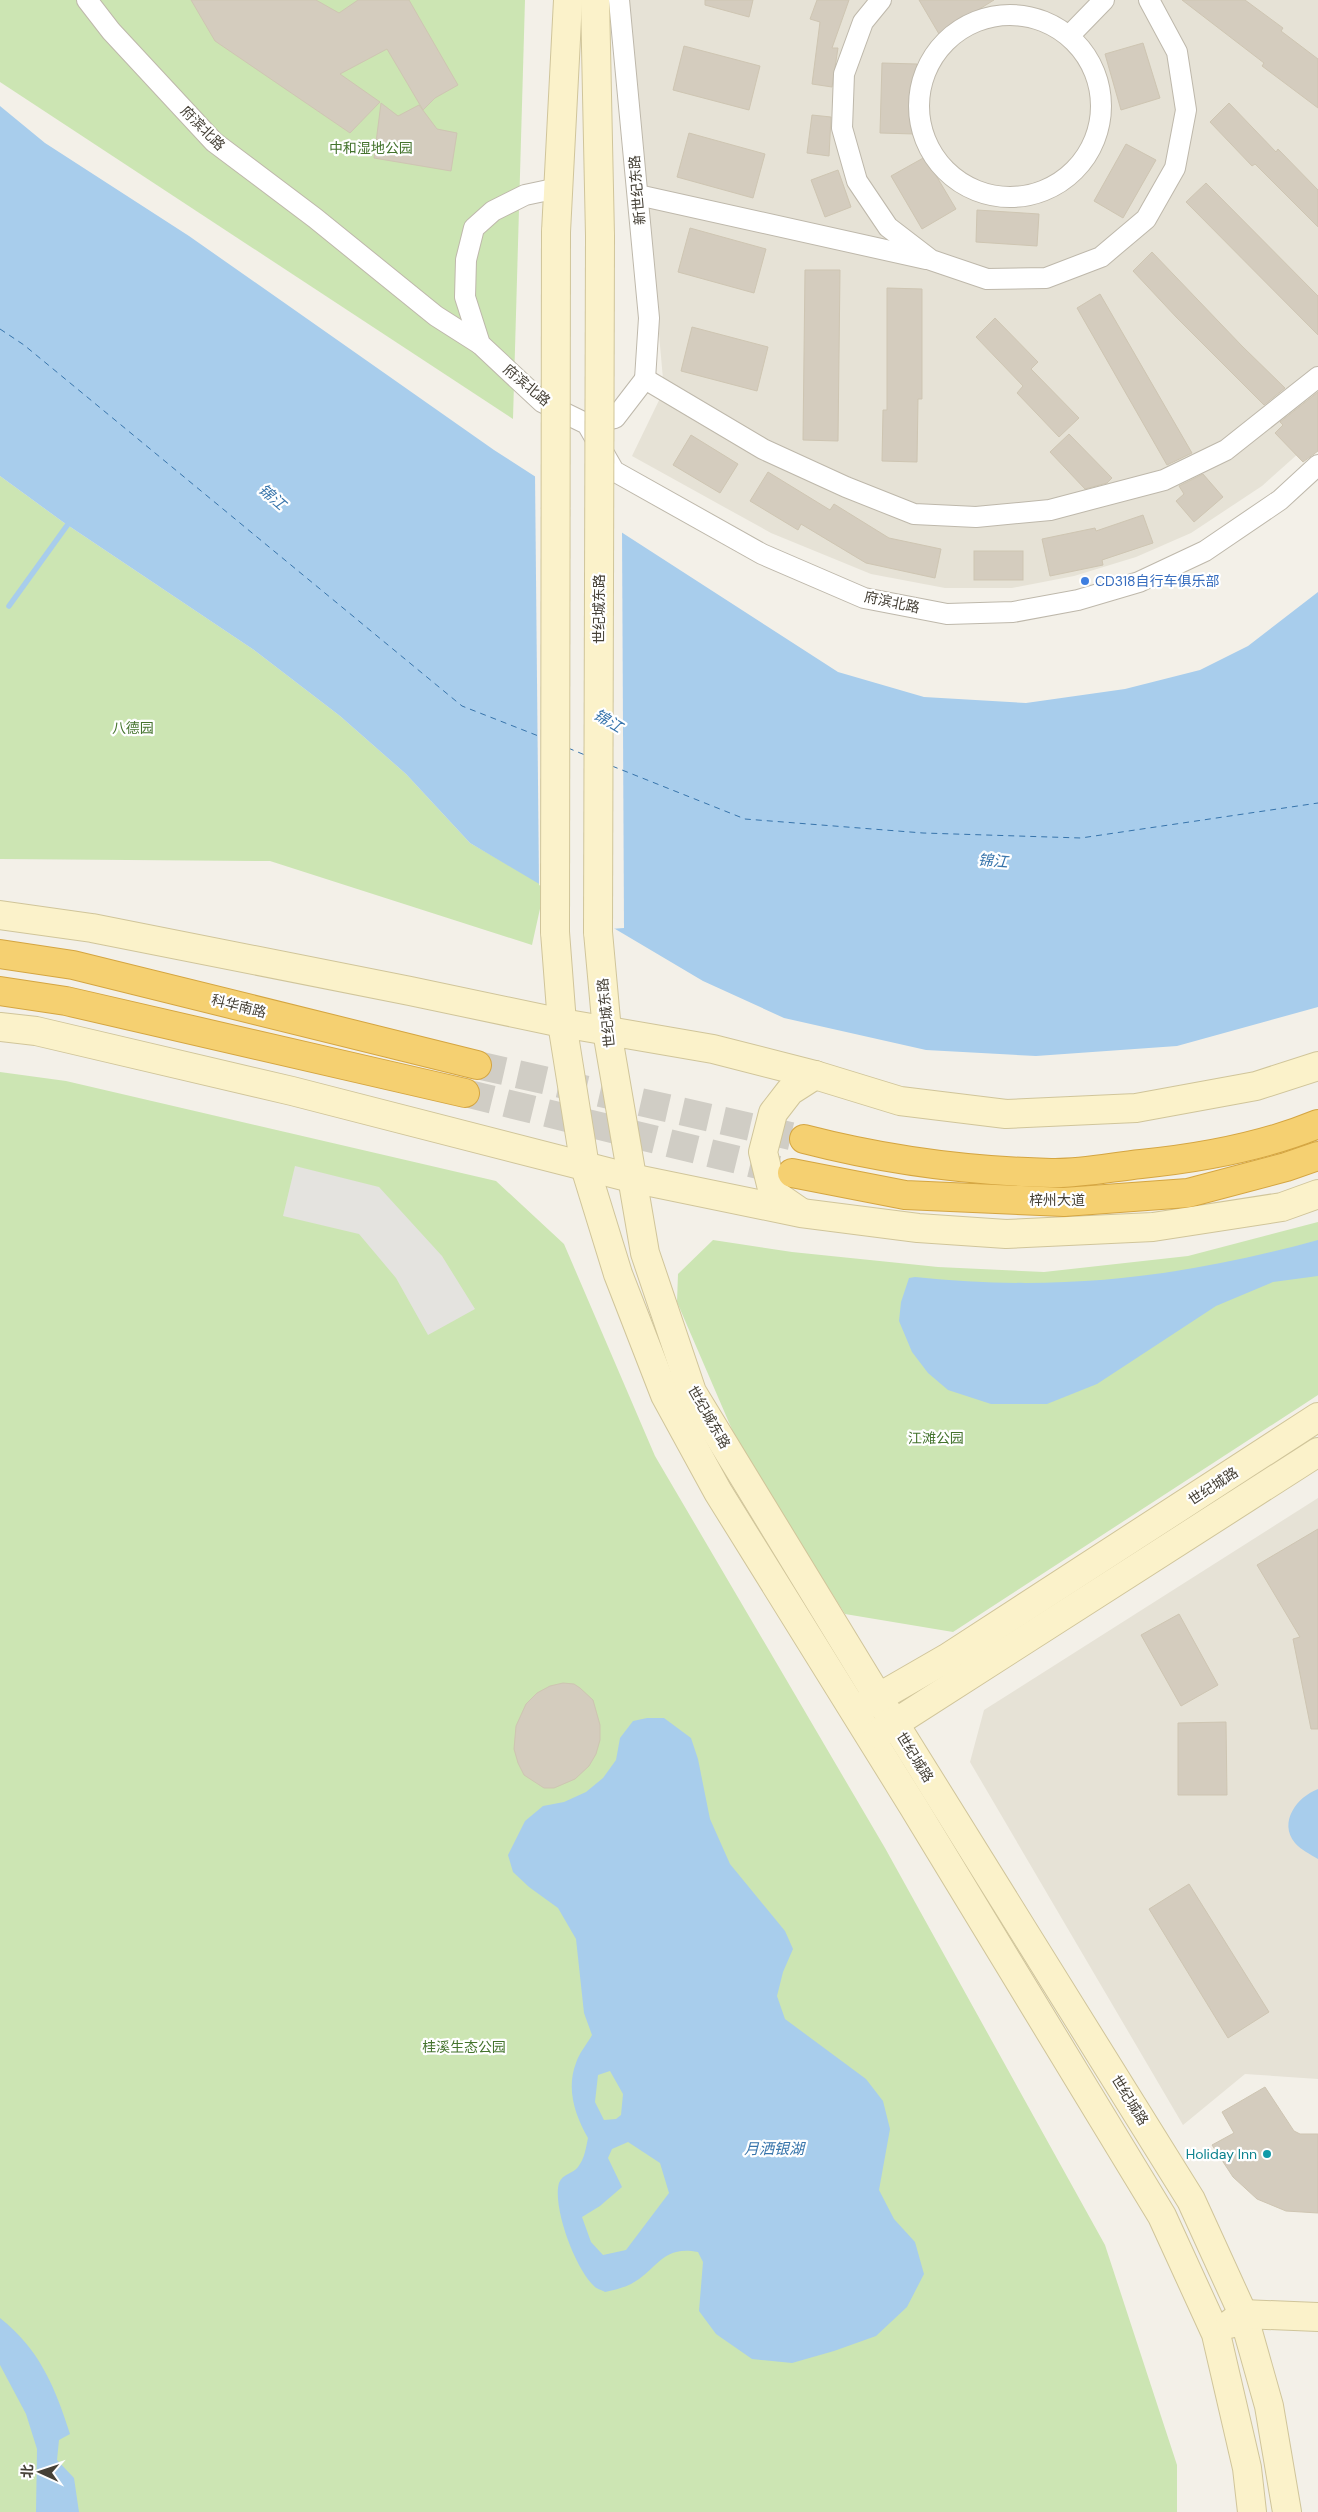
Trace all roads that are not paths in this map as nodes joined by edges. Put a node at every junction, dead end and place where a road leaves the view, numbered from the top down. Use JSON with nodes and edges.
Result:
{"nodes":[{"id":1,"x":87,"y":0,"type":"edge"},
{"id":2,"x":568,"y":0,"type":"edge"},
{"id":3,"x":595,"y":0,"type":"edge"},
{"id":4,"x":619,"y":0,"type":"edge"},
{"id":5,"x":881,"y":0,"type":"edge"},
{"id":6,"x":1104,"y":0,"type":"edge"},
{"id":7,"x":1149,"y":0,"type":"edge"},
{"id":8,"x":1069,"y":36,"type":"junction"},
{"id":9,"x":558,"y":188,"type":"junction"},
{"id":10,"x":638,"y":195,"type":"junction"},
{"id":11,"x":931,"y":260,"type":"junction"},
{"id":12,"x":480,"y":344,"type":"junction"},
{"id":13,"x":1318,"y":377,"type":"edge"},
{"id":14,"x":645,"y":380,"type":"junction"},
{"id":15,"x":587,"y":424,"type":"junction"},
{"id":16,"x":1318,"y":465,"type":"edge"},
{"id":17,"x":0,"y":916,"type":"edge"},
{"id":18,"x":0,"y":954,"type":"edge"},
{"id":19,"x":0,"y":991,"type":"edge"},
{"id":20,"x":0,"y":1012,"type":"edge"},
{"id":21,"x":562,"y":1023,"type":"junction"},
{"id":22,"x":0,"y":1027,"type":"edge"},
{"id":23,"x":36,"y":1031,"type":"junction"},
{"id":24,"x":606,"y":1031,"type":"junction"},
{"id":25,"x":477,"y":1065,"type":"tunnel mouth"},
{"id":26,"x":1318,"y":1066,"type":"edge"},
{"id":27,"x":815,"y":1075,"type":"junction"},
{"id":28,"x":466,"y":1093,"type":"tunnel mouth"},
{"id":29,"x":1318,"y":1124,"type":"edge"},
{"id":30,"x":804,"y":1139,"type":"tunnel mouth"},
{"id":31,"x":1318,"y":1156,"type":"edge"},
{"id":32,"x":586,"y":1167,"type":"junction"},
{"id":33,"x":792,"y":1173,"type":"tunnel mouth"},
{"id":34,"x":631,"y":1178,"type":"junction"},
{"id":35,"x":1318,"y":1194,"type":"edge"},
{"id":36,"x":801,"y":1213,"type":"junction"},
{"id":37,"x":1318,"y":1417,"type":"edge"},
{"id":38,"x":1318,"y":1452,"type":"edge"},
{"id":39,"x":878,"y":1697,"type":"junction"},
{"id":40,"x":854,"y":1712,"type":"junction"},
{"id":41,"x":894,"y":1723,"type":"junction"},
{"id":42,"x":871,"y":1739,"type":"junction"},
{"id":43,"x":1243,"y":2314,"type":"junction"},
{"id":44,"x":1318,"y":2317,"type":"edge"},
{"id":45,"x":1216,"y":2334,"type":"junction"},
{"id":46,"x":1252,"y":2512,"type":"edge"},
{"id":47,"x":1288,"y":2512,"type":"edge"}],
"edges":[{"from":1,"to":12,"type":"street","name":"府滨北路"},
{"from":2,"to":9,"type":"main road"},
{"from":3,"to":24,"type":"main road","name":"世纪城东路","bridge":true},
{"from":4,"to":10,"type":"street","name":"新世纪东路"},
{"from":5,"to":11,"type":"street"},
{"from":6,"to":8,"type":"street"},
{"from":7,"to":11,"type":"street"},
{"from":8,"to":8,"type":"street"},
{"from":9,"to":12,"type":"street","name":"府滨北路"},
{"from":9,"to":21,"type":"main road","name":"世纪城东路","bridge":true},
{"from":10,"to":11,"type":"street"},
{"from":10,"to":14,"type":"street","name":"新世纪东路"},
{"from":12,"to":15,"type":"street","name":"府滨北路"},
{"from":13,"to":14,"type":"street"},
{"from":14,"to":15,"type":"street"},
{"from":15,"to":16,"type":"street","name":"府滨北路"},
{"from":17,"to":21,"type":"main road"},
{"from":18,"to":25,"type":"highway","name":"科华南路"},
{"from":19,"to":28,"type":"highway"},
{"from":20,"to":23,"type":"main road"},
{"from":21,"to":24,"type":"main road"},
{"from":21,"to":32,"type":"main road","name":"世纪城东路"},
{"from":22,"to":23,"type":"main road"},
{"from":23,"to":32,"type":"main road"},
{"from":24,"to":27,"type":"main road"},
{"from":24,"to":34,"type":"main road","name":"世纪城东路"},
{"from":26,"to":27,"type":"main road"},
{"from":27,"to":36,"type":"main road"},
{"from":29,"to":30,"type":"highway","name":"梓州大道"},
{"from":31,"to":33,"type":"highway","name":"梓州大道"},
{"from":32,"to":34,"type":"main road"},
{"from":32,"to":40,"type":"main road","name":"世纪城东路"},
{"from":34,"to":36,"type":"main road"},
{"from":34,"to":39,"type":"main road","name":"世纪城东路"},
{"from":35,"to":36,"type":"main road"},
{"from":37,"to":39,"type":"main road","name":"世纪城路"},
{"from":38,"to":41,"type":"main road","name":"世纪城路"},
{"from":39,"to":40,"type":"main road","name":"世纪城路"},
{"from":39,"to":41,"type":"main road","name":"世纪城东路"},
{"from":40,"to":42,"type":"main road","name":"世纪城路"},
{"from":41,"to":42,"type":"main road","name":"世纪城路"},
{"from":41,"to":43,"type":"main road","name":"世纪城路"},
{"from":42,"to":45,"type":"main road","name":"世纪城路"},
{"from":43,"to":44,"type":"main road"},
{"from":43,"to":45,"type":"main road"},
{"from":43,"to":47,"type":"main road","name":"世纪城路"},
{"from":45,"to":46,"type":"main road","name":"世纪城路"}]}
